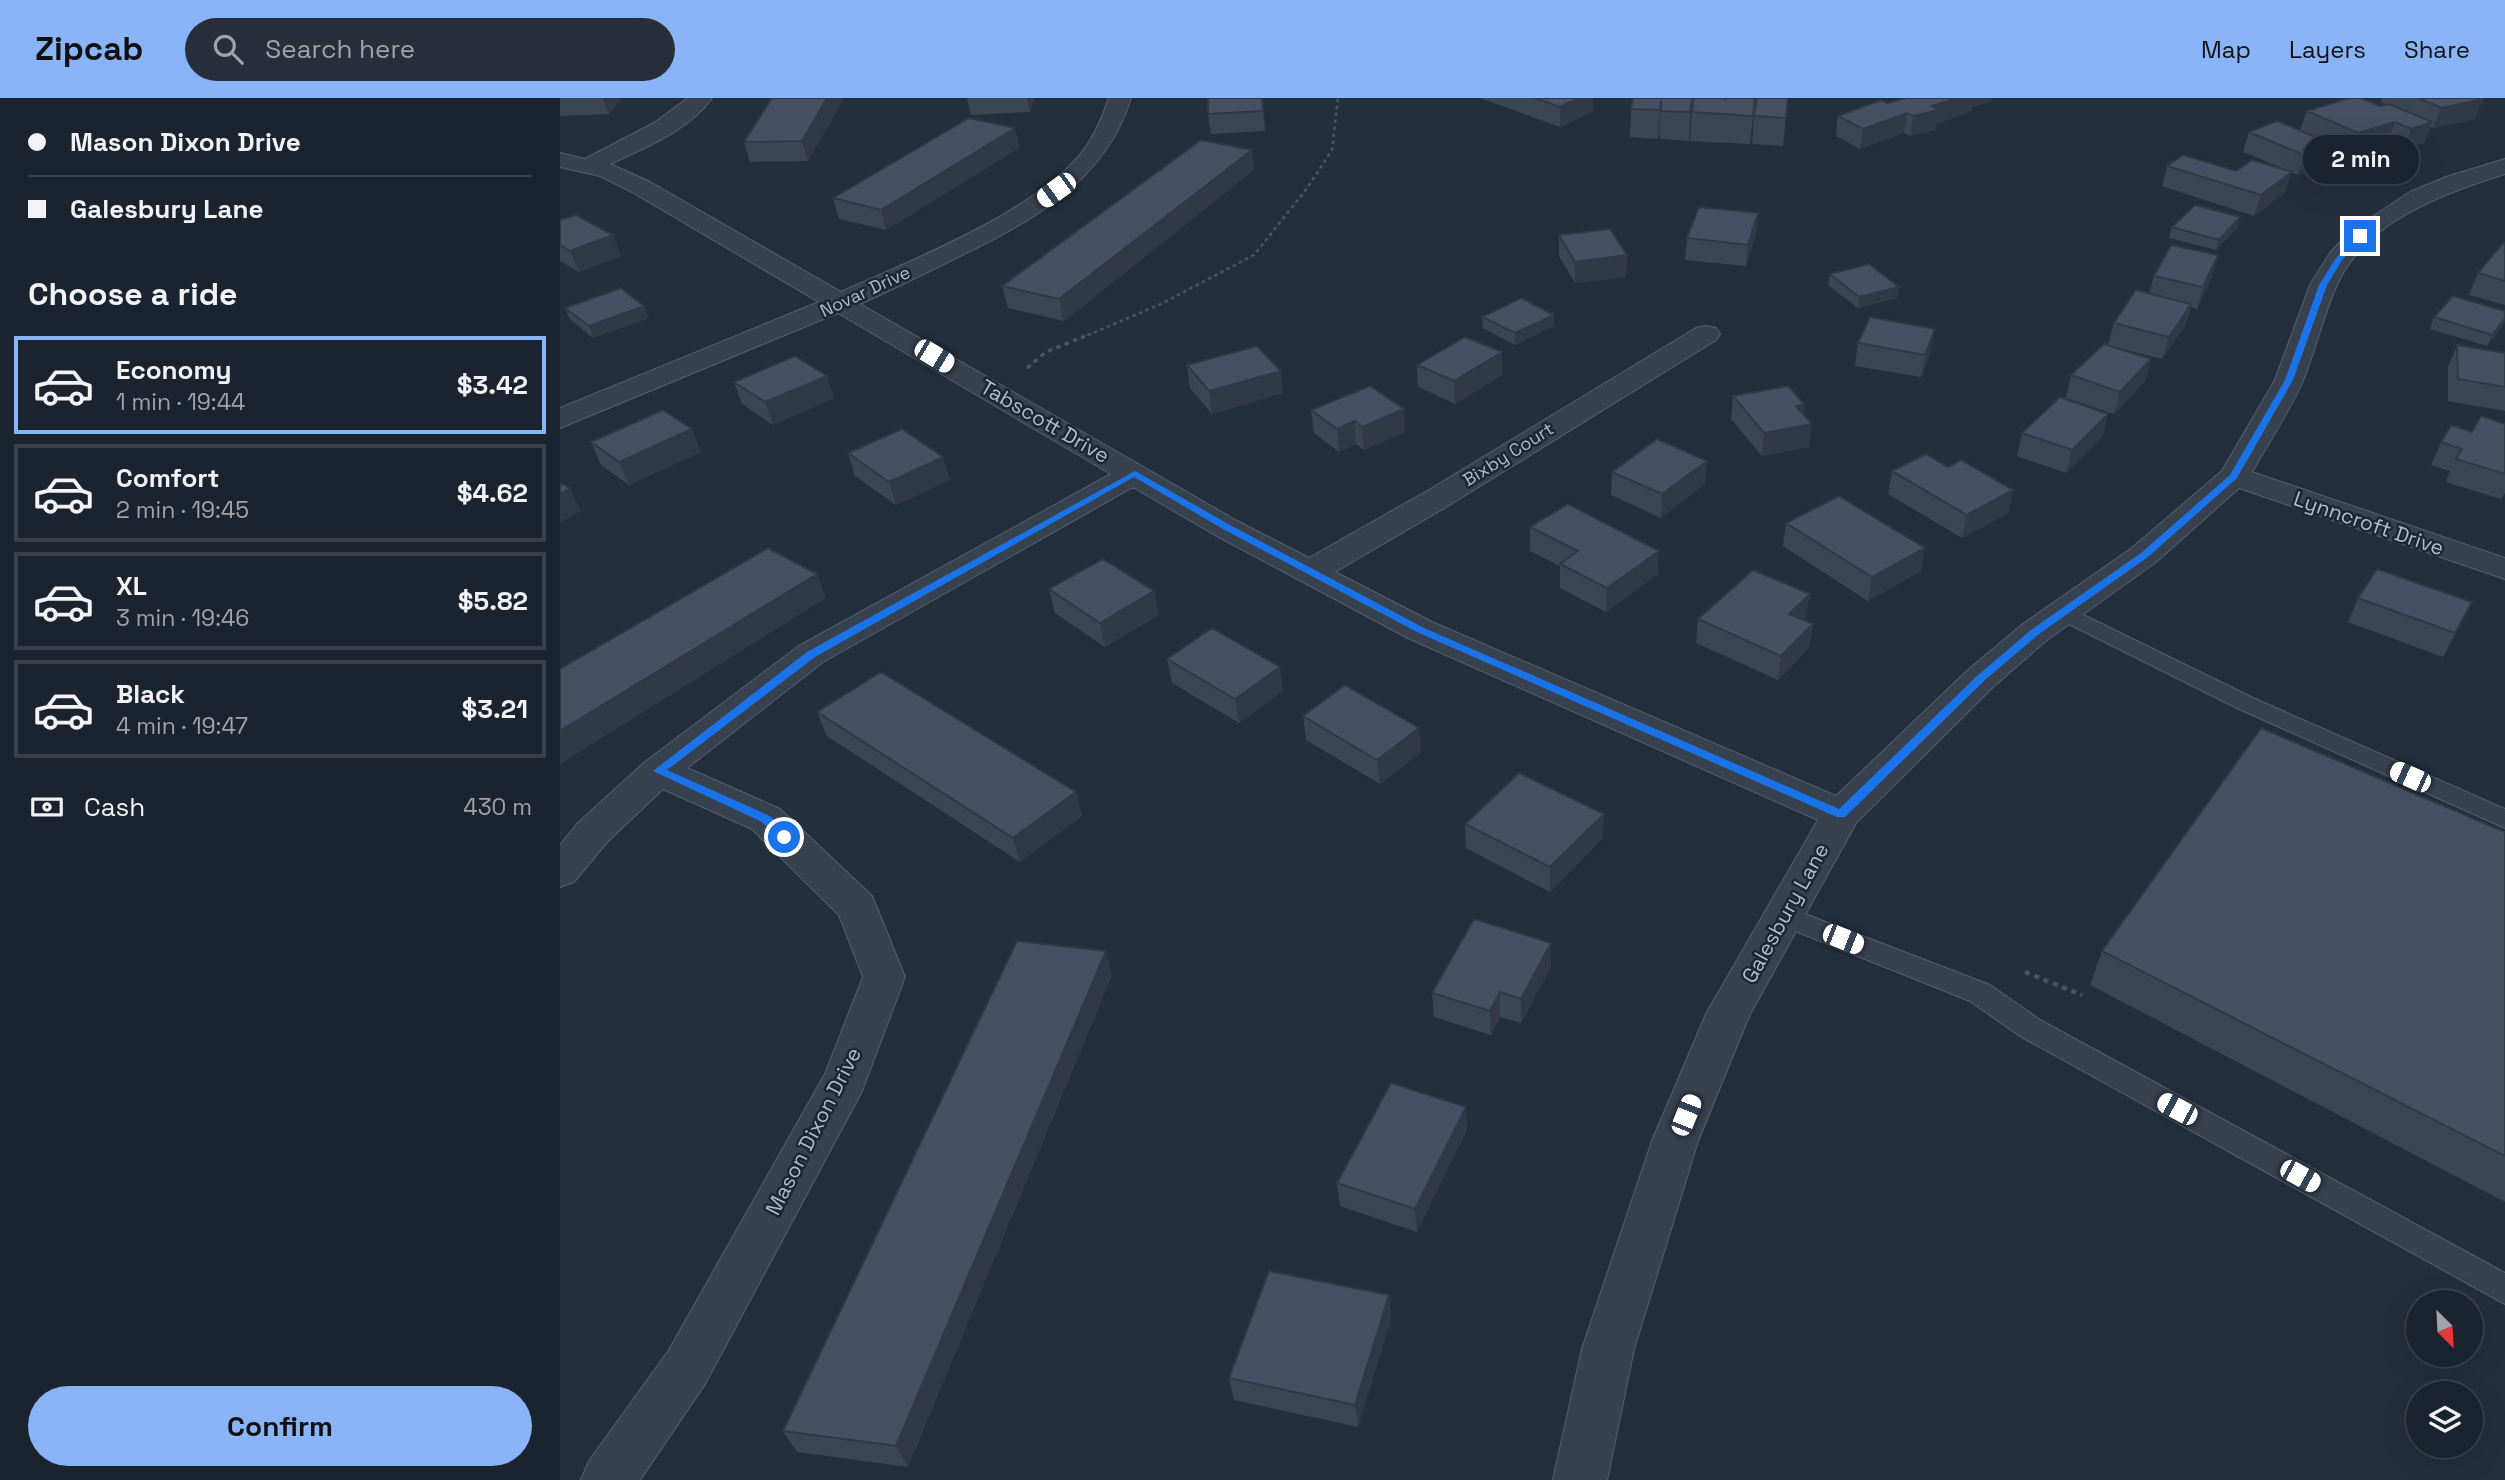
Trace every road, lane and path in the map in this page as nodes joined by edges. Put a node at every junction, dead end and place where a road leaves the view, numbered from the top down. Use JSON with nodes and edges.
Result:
{"nodes":[{"id":1,"x":701,"y":98,"type":"edge"},
{"id":2,"x":1120,"y":98,"type":"edge"},
{"id":3,"x":1338,"y":98,"type":"edge"},
{"id":4,"x":574,"y":163,"type":"edge"},
{"id":5,"x":2505,"y":166,"type":"edge"},
{"id":6,"x":844,"y":303,"type":"junction"},
{"id":7,"x":1706,"y":334,"type":"dead end"},
{"id":8,"x":1026,"y":369,"type":"dead end"},
{"id":9,"x":560,"y":419,"type":"edge"},
{"id":10,"x":1135,"y":474,"type":"junction"},
{"id":11,"x":2234,"y":476,"type":"junction"},
{"id":12,"x":2505,"y":569,"type":"edge"},
{"id":13,"x":1310,"y":572,"type":"junction"},
{"id":14,"x":2063,"y":612,"type":"junction"},
{"id":15,"x":658,"y":771,"type":"junction"},
{"id":16,"x":1841,"y":814,"type":"junction"},
{"id":17,"x":2505,"y":819,"type":"edge"},
{"id":18,"x":560,"y":872,"type":"edge"},
{"id":19,"x":1783,"y":916,"type":"junction"},
{"id":20,"x":2505,"y":1289,"type":"edge"},
{"id":21,"x":608,"y":1480,"type":"edge"},
{"id":22,"x":1580,"y":1480,"type":"edge"}],
"edges":[{"from":1,"to":4,"type":"street"},
{"from":2,"to":6,"type":"street","name":"Novar Drive"},
{"from":3,"to":8,"type":"path"},
{"from":4,"to":6,"type":"street","name":"Tabscott Drive"},
{"from":5,"to":11,"type":"street","name":"Galesbury Lane"},
{"from":6,"to":9,"type":"street","name":"Novar Drive"},
{"from":6,"to":10,"type":"street","name":"Tabscott Drive"},
{"from":7,"to":13,"type":"street","name":"Bixby Court"},
{"from":10,"to":13,"type":"street","name":"Tabscott Drive"},
{"from":10,"to":15,"type":"street"},
{"from":11,"to":12,"type":"street","name":"Lynncroft Drive"},
{"from":11,"to":14,"type":"street","name":"Galesbury Lane"},
{"from":13,"to":16,"type":"street","name":"Tabscott Drive"},
{"from":14,"to":16,"type":"street","name":"Galesbury Lane"},
{"from":14,"to":17,"type":"lane"},
{"from":15,"to":18,"type":"street"},
{"from":15,"to":21,"type":"street","name":"Mason Dixon Drive"},
{"from":16,"to":19,"type":"street","name":"Galesbury Lane"},
{"from":19,"to":20,"type":"lane"},
{"from":19,"to":22,"type":"street","name":"Galesbury Lane"}]}
